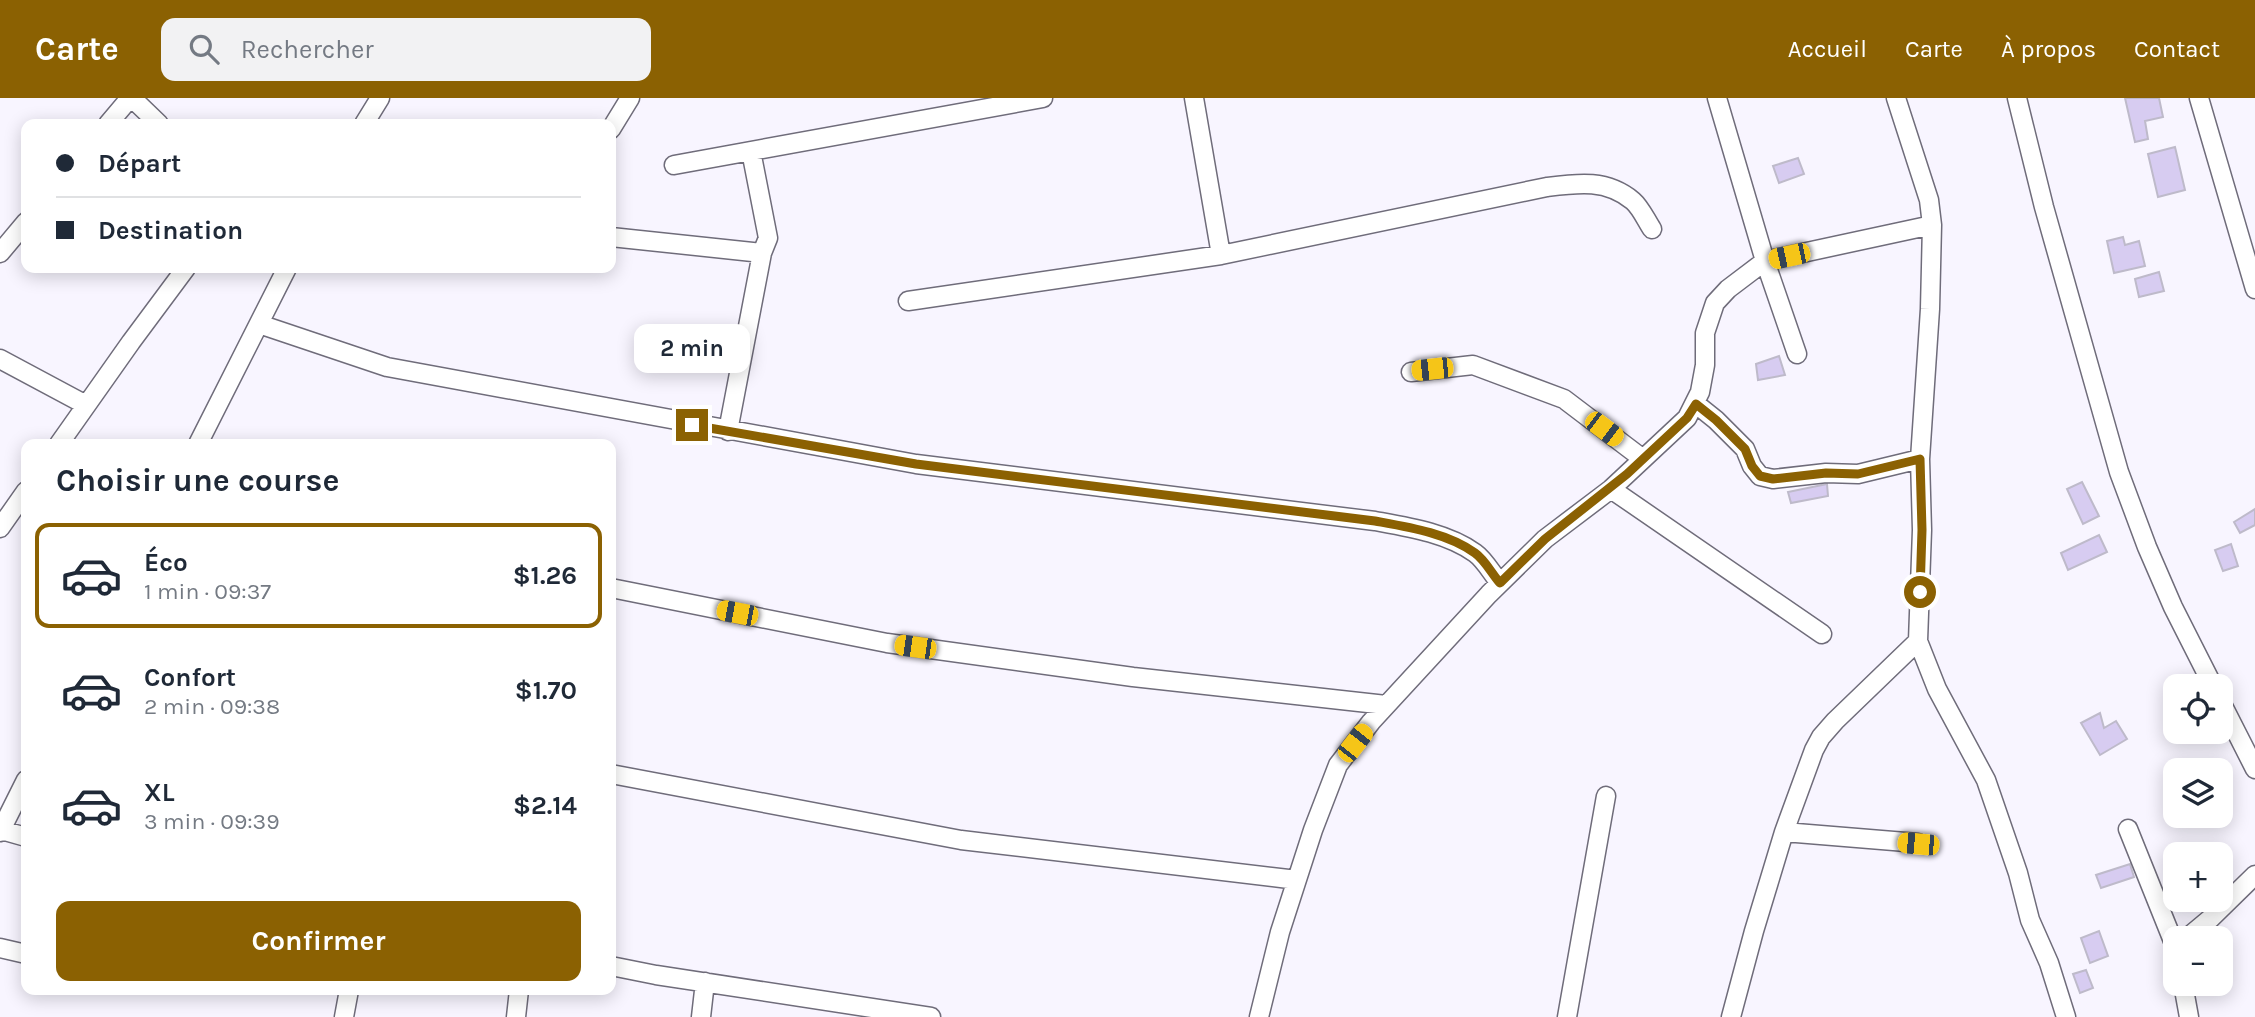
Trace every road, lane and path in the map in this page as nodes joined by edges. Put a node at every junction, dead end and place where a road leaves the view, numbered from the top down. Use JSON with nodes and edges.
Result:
{"nodes":[{"id":1,"x":131,"y":98,"type":"edge"},
{"id":2,"x":380,"y":98,"type":"edge"},
{"id":3,"x":631,"y":98,"type":"edge"},
{"id":4,"x":1044,"y":98,"type":"edge"},
{"id":5,"x":1194,"y":98,"type":"edge"},
{"id":6,"x":1717,"y":98,"type":"edge"},
{"id":7,"x":1896,"y":98,"type":"edge"},
{"id":8,"x":2017,"y":98,"type":"edge"},
{"id":9,"x":2199,"y":98,"type":"edge"},
{"id":10,"x":112,"y":119,"type":"edge"},
{"id":11,"x":154,"y":119,"type":"edge"},
{"id":12,"x":367,"y":119,"type":"edge"},
{"id":13,"x":616,"y":121,"type":"edge"},
{"id":14,"x":751,"y":152,"type":"junction"},
{"id":15,"x":674,"y":165,"type":"dead end"},
{"id":16,"x":1932,"y":225,"type":"junction"},
{"id":17,"x":21,"y":228,"type":"edge"},
{"id":18,"x":1652,"y":229,"type":"dead end"},
{"id":19,"x":616,"y":238,"type":"edge"},
{"id":20,"x":0,"y":251,"type":"edge"},
{"id":21,"x":762,"y":253,"type":"junction"},
{"id":22,"x":1221,"y":255,"type":"junction"},
{"id":23,"x":1765,"y":261,"type":"junction"},
{"id":24,"x":182,"y":273,"type":"edge"},
{"id":25,"x":284,"y":273,"type":"edge"},
{"id":26,"x":2255,"y":289,"type":"edge"},
{"id":27,"x":908,"y":301,"type":"dead end"},
{"id":28,"x":259,"y":324,"type":"junction"},
{"id":29,"x":1797,"y":354,"type":"dead end"},
{"id":30,"x":0,"y":359,"type":"edge"},
{"id":31,"x":1411,"y":372,"type":"dead end"},
{"id":32,"x":1696,"y":404,"type":"junction"},
{"id":33,"x":86,"y":405,"type":"junction"},
{"id":34,"x":728,"y":431,"type":"junction"},
{"id":35,"x":62,"y":439,"type":"edge"},
{"id":36,"x":201,"y":439,"type":"edge"},
{"id":37,"x":1643,"y":459,"type":"junction"},
{"id":38,"x":1920,"y":459,"type":"junction"},
{"id":39,"x":1611,"y":489,"type":"junction"},
{"id":40,"x":21,"y":498,"type":"edge"},
{"id":41,"x":0,"y":528,"type":"edge"},
{"id":42,"x":1500,"y":583,"type":"junction"},
{"id":43,"x":616,"y":589,"type":"edge"},
{"id":44,"x":1822,"y":634,"type":"dead end"},
{"id":45,"x":1917,"y":641,"type":"junction"},
{"id":46,"x":2207,"y":674,"type":"edge"},
{"id":47,"x":1386,"y":705,"type":"junction"},
{"id":48,"x":2233,"y":726,"type":"edge"},
{"id":49,"x":2255,"y":769,"type":"edge"},
{"id":50,"x":616,"y":775,"type":"edge"},
{"id":51,"x":21,"y":790,"type":"edge"},
{"id":52,"x":1606,"y":796,"type":"dead end"},
{"id":53,"x":2128,"y":829,"type":"dead end"},
{"id":54,"x":0,"y":831,"type":"edge"},
{"id":55,"x":1784,"y":832,"type":"junction"},
{"id":56,"x":21,"y":836,"type":"edge"},
{"id":57,"x":1918,"y":844,"type":"dead end"},
{"id":58,"x":2255,"y":875,"type":"edge"},
{"id":59,"x":1297,"y":880,"type":"junction"},
{"id":60,"x":2167,"y":926,"type":"edge"},
{"id":61,"x":2201,"y":926,"type":"edge"},
{"id":62,"x":0,"y":948,"type":"edge"},
{"id":63,"x":21,"y":953,"type":"edge"},
{"id":64,"x":616,"y":967,"type":"edge"},
{"id":65,"x":705,"y":982,"type":"junction"},
{"id":66,"x":348,"y":995,"type":"edge"},
{"id":67,"x":518,"y":995,"type":"edge"},
{"id":68,"x":2185,"y":996,"type":"edge"},
{"id":69,"x":880,"y":1013,"type":"edge"},
{"id":70,"x":344,"y":1017,"type":"edge"},
{"id":71,"x":516,"y":1017,"type":"edge"},
{"id":72,"x":701,"y":1017,"type":"edge"},
{"id":73,"x":931,"y":1017,"type":"edge"},
{"id":74,"x":1259,"y":1017,"type":"edge"},
{"id":75,"x":1567,"y":1017,"type":"edge"},
{"id":76,"x":1731,"y":1017,"type":"edge"},
{"id":77,"x":2066,"y":1017,"type":"edge"},
{"id":78,"x":2189,"y":1017,"type":"edge"}],
"edges":[{"from":1,"to":10,"type":"street"},
{"from":1,"to":11,"type":"street"},
{"from":2,"to":12,"type":"street"},
{"from":3,"to":13,"type":"street"},
{"from":4,"to":14,"type":"street"},
{"from":5,"to":22,"type":"street"},
{"from":6,"to":23,"type":"street"},
{"from":7,"to":16,"type":"street"},
{"from":8,"to":46,"type":"street"},
{"from":9,"to":26,"type":"street"},
{"from":14,"to":15,"type":"street"},
{"from":14,"to":21,"type":"street"},
{"from":16,"to":23,"type":"street"},
{"from":16,"to":38,"type":"street"},
{"from":17,"to":20,"type":"street"},
{"from":18,"to":22,"type":"street"},
{"from":19,"to":21,"type":"street"},
{"from":21,"to":34,"type":"street"},
{"from":22,"to":27,"type":"street"},
{"from":23,"to":29,"type":"street"},
{"from":23,"to":32,"type":"street"},
{"from":24,"to":33,"type":"street"},
{"from":25,"to":28,"type":"street"},
{"from":28,"to":34,"type":"street"},
{"from":28,"to":36,"type":"street"},
{"from":30,"to":33,"type":"street"},
{"from":31,"to":37,"type":"street"},
{"from":32,"to":37,"type":"street"},
{"from":32,"to":38,"type":"street"},
{"from":33,"to":35,"type":"street"},
{"from":34,"to":42,"type":"street"},
{"from":37,"to":39,"type":"street"},
{"from":38,"to":45,"type":"street"},
{"from":39,"to":42,"type":"street"},
{"from":39,"to":44,"type":"street"},
{"from":40,"to":41,"type":"street"},
{"from":42,"to":47,"type":"street"},
{"from":43,"to":47,"type":"street"},
{"from":45,"to":55,"type":"street"},
{"from":45,"to":77,"type":"street"},
{"from":47,"to":59,"type":"street"},
{"from":48,"to":49,"type":"street"},
{"from":50,"to":59,"type":"street"},
{"from":51,"to":54,"type":"street"},
{"from":52,"to":75,"type":"street"},
{"from":53,"to":60,"type":"street"},
{"from":54,"to":56,"type":"street"},
{"from":55,"to":57,"type":"street"},
{"from":55,"to":76,"type":"street"},
{"from":58,"to":61,"type":"street"},
{"from":59,"to":74,"type":"street"},
{"from":62,"to":63,"type":"street"},
{"from":64,"to":65,"type":"street"},
{"from":65,"to":69,"type":"street"},
{"from":65,"to":72,"type":"street"},
{"from":66,"to":70,"type":"street"},
{"from":67,"to":71,"type":"street"},
{"from":68,"to":78,"type":"street"},
{"from":69,"to":73,"type":"street"}]}
